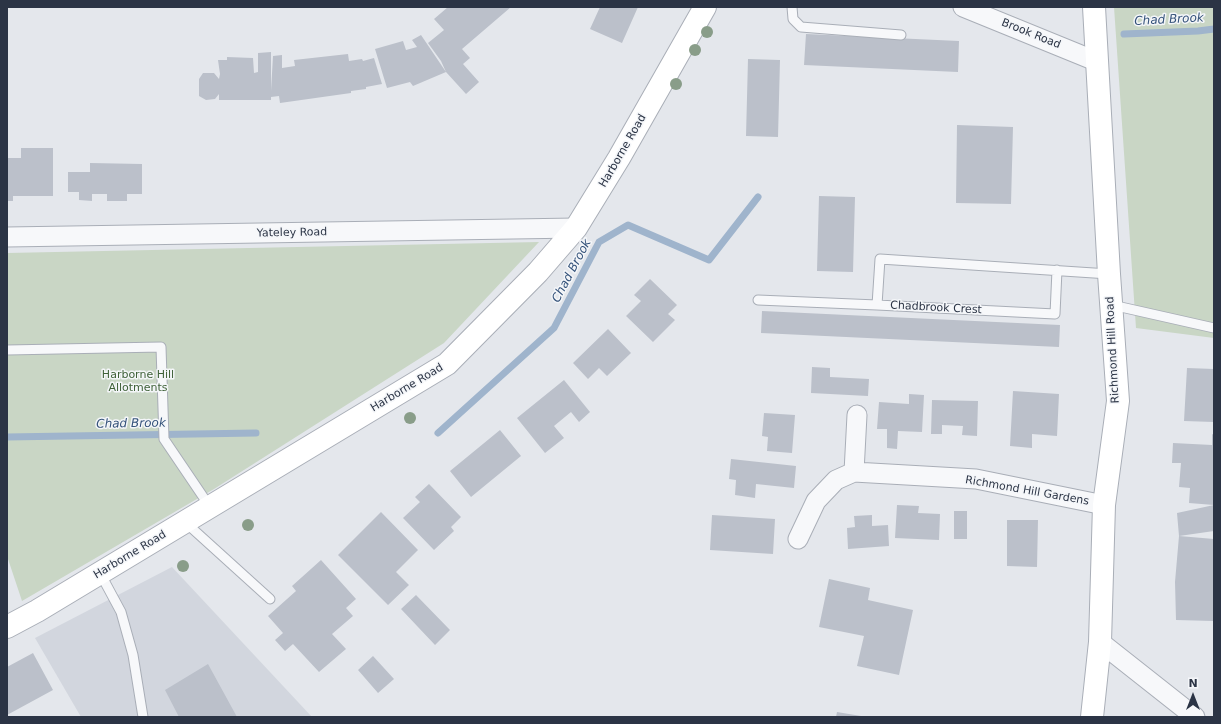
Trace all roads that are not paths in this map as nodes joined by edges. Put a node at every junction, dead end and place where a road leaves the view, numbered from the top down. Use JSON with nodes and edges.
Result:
{"nodes":[{"id":1,"x":705,"y":7,"type":"edge"},
{"id":2,"x":792,"y":7,"type":"edge"},
{"id":3,"x":963,"y":7,"type":"edge"},
{"id":4,"x":1094,"y":7,"type":"edge"},
{"id":5,"x":901,"y":35,"type":"dead end"},
{"id":6,"x":1098,"y":62,"type":"junction"},
{"id":7,"x":576,"y":228,"type":"junction"},
{"id":8,"x":7,"y":237,"type":"edge"},
{"id":9,"x":1057,"y":270,"type":"junction"},
{"id":10,"x":1109,"y":274,"type":"junction"},
{"id":11,"x":758,"y":300,"type":"dead end"},
{"id":12,"x":877,"y":305,"type":"junction"},
{"id":13,"x":1111,"y":305,"type":"junction"},
{"id":14,"x":1214,"y":328,"type":"edge"},
{"id":15,"x":7,"y":350,"type":"edge"},
{"id":16,"x":857,"y":415,"type":"dead end"},
{"id":17,"x":854,"y":472,"type":"junction"},
{"id":18,"x":1104,"y":505,"type":"junction"},
{"id":19,"x":211,"y":507,"type":"junction"},
{"id":20,"x":185,"y":522,"type":"junction"},
{"id":21,"x":798,"y":539,"type":"dead end"},
{"id":22,"x":100,"y":573,"type":"junction"},
{"id":23,"x":270,"y":599,"type":"dead end"},
{"id":24,"x":7,"y":627,"type":"edge"},
{"id":25,"x":1100,"y":642,"type":"junction"},
{"id":26,"x":143,"y":717,"type":"edge"},
{"id":27,"x":1092,"y":717,"type":"edge"},
{"id":28,"x":1194,"y":717,"type":"edge"}],
"edges":[{"from":1,"to":7,"type":"main road","name":"Harborne Road"},
{"from":2,"to":5,"type":"lane"},
{"from":3,"to":6,"type":"street","name":"Brook Road"},
{"from":4,"to":6,"type":"main road","name":"Richmond Hill Road"},
{"from":6,"to":10,"type":"main road","name":"Richmond Hill Road"},
{"from":7,"to":8,"type":"street","name":"Yateley Road"},
{"from":7,"to":19,"type":"main road","name":"Harborne Road"},
{"from":9,"to":10,"type":"lane","name":"Chadbrook Crest"},
{"from":9,"to":12,"type":"lane","name":"Chadbrook Crest"},
{"from":9,"to":12,"type":"lane","name":"Chadbrook Crest"},
{"from":10,"to":13,"type":"main road","name":"Richmond Hill Road"},
{"from":11,"to":12,"type":"lane"},
{"from":13,"to":14,"type":"lane"},
{"from":13,"to":18,"type":"main road","name":"Richmond Hill Road"},
{"from":15,"to":19,"type":"lane"},
{"from":16,"to":17,"type":"street"},
{"from":17,"to":18,"type":"street","name":"Richmond Hill Gardens"},
{"from":17,"to":21,"type":"street","name":"Richmond Hill Gardens"},
{"from":18,"to":25,"type":"main road","name":"Richmond Hill Road"},
{"from":19,"to":20,"type":"main road","name":"Harborne Road"},
{"from":20,"to":22,"type":"main road","name":"Harborne Road"},
{"from":20,"to":23,"type":"lane"},
{"from":22,"to":24,"type":"main road","name":"Harborne Road"},
{"from":22,"to":26,"type":"lane"},
{"from":25,"to":27,"type":"main road","name":"Richmond Hill Road"},
{"from":25,"to":28,"type":"street"}]}
